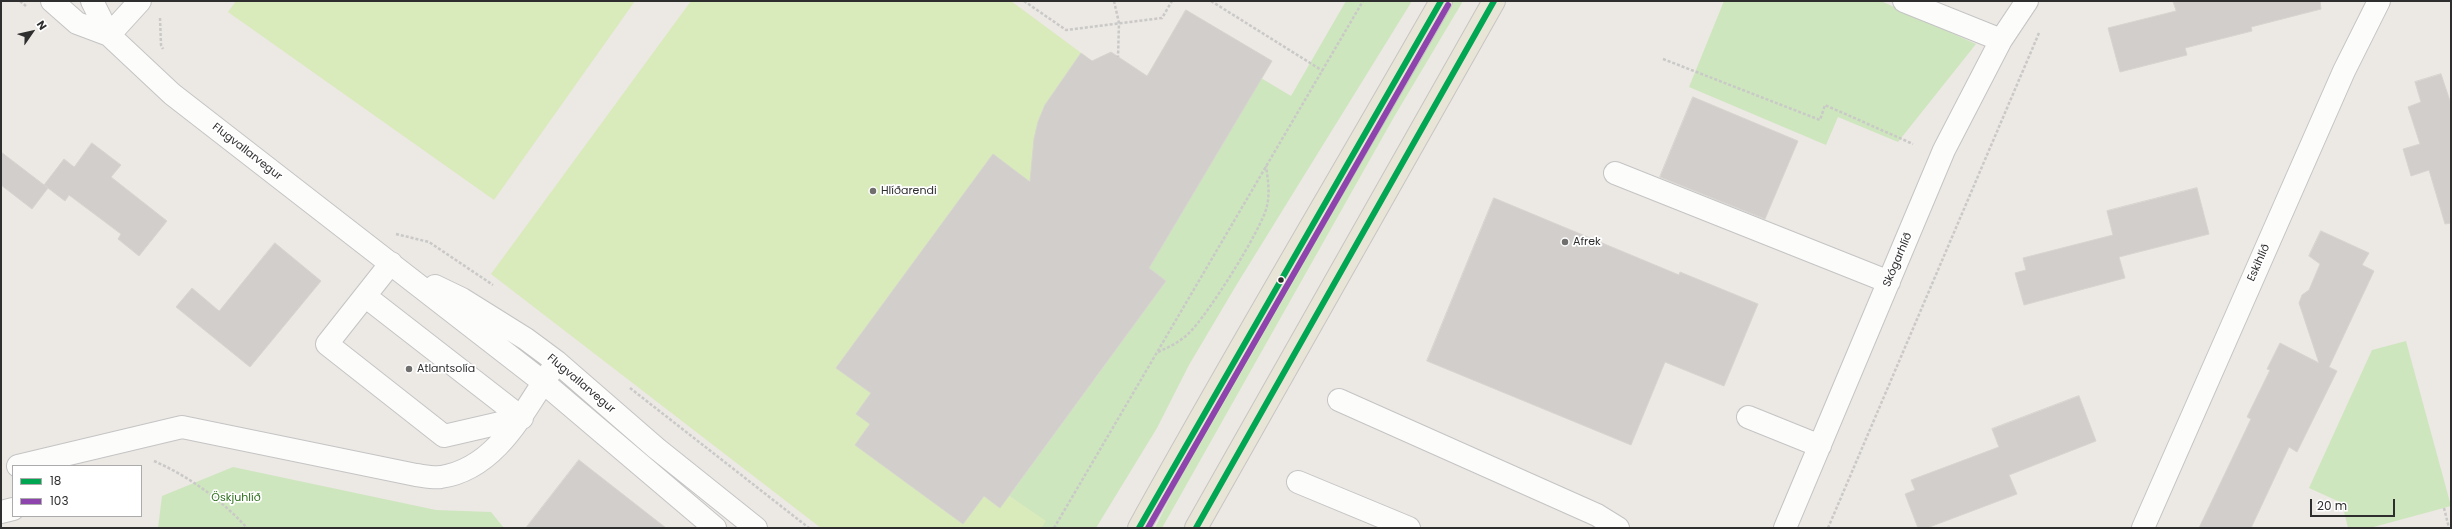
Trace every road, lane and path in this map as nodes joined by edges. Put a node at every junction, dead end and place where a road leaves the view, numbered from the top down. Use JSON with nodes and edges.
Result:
{"nodes":[{"id":1,"x":52,"y":1,"type":"edge"},
{"id":2,"x":92,"y":1,"type":"edge"},
{"id":3,"x":140,"y":1,"type":"edge"},
{"id":4,"x":1024,"y":1,"type":"edge"},
{"id":5,"x":1114,"y":1,"type":"edge"},
{"id":6,"x":1172,"y":1,"type":"edge"},
{"id":7,"x":1211,"y":1,"type":"edge"},
{"id":8,"x":1363,"y":1,"type":"edge"},
{"id":9,"x":1441,"y":1,"type":"edge"},
{"id":10,"x":1494,"y":1,"type":"edge"},
{"id":11,"x":1904,"y":1,"type":"edge"},
{"id":12,"x":2028,"y":1,"type":"edge"},
{"id":13,"x":2379,"y":1,"type":"edge"},
{"id":14,"x":1119,"y":23,"type":"junction"},
{"id":15,"x":2040,"y":32,"type":"dead end"},
{"id":16,"x":109,"y":35,"type":"junction"},
{"id":17,"x":2001,"y":40,"type":"junction"},
{"id":18,"x":1118,"y":58,"type":"dead end"},
{"id":19,"x":1663,"y":59,"type":"dead end"},
{"id":20,"x":1323,"y":71,"type":"junction"},
{"id":21,"x":1913,"y":144,"type":"dead end"},
{"id":22,"x":1266,"y":166,"type":"junction"},
{"id":23,"x":1615,"y":173,"type":"dead end"},
{"id":24,"x":391,"y":263,"type":"junction"},
{"id":25,"x":1889,"y":282,"type":"junction"},
{"id":26,"x":365,"y":296,"type":"junction"},
{"id":27,"x":1157,"y":352,"type":"junction"},
{"id":28,"x":557,"y":362,"type":"junction"},
{"id":29,"x":543,"y":382,"type":"junction"},
{"id":30,"x":1339,"y":400,"type":"dead end"},
{"id":31,"x":1748,"y":417,"type":"dead end"},
{"id":32,"x":522,"y":418,"type":"junction"},
{"id":33,"x":113,"y":443,"type":"junction"},
{"id":34,"x":1820,"y":446,"type":"junction"},
{"id":35,"x":76,"y":458,"type":"edge"},
{"id":36,"x":25,"y":465,"type":"edge"},
{"id":37,"x":12,"y":467,"type":"edge"},
{"id":38,"x":1,"y":470,"type":"edge"},
{"id":39,"x":1298,"y":482,"type":"dead end"},
{"id":40,"x":2444,"y":508,"type":"dead end"},
{"id":41,"x":12,"y":509,"type":"edge"},
{"id":42,"x":1,"y":512,"type":"edge"},
{"id":43,"x":247,"y":528,"type":"edge"},
{"id":44,"x":715,"y":528,"type":"edge"},
{"id":45,"x":756,"y":528,"type":"edge"},
{"id":46,"x":1054,"y":528,"type":"edge"},
{"id":47,"x":1139,"y":528,"type":"edge"},
{"id":48,"x":1196,"y":528,"type":"edge"},
{"id":49,"x":1409,"y":528,"type":"edge"},
{"id":50,"x":1618,"y":528,"type":"edge"},
{"id":51,"x":1786,"y":528,"type":"edge"},
{"id":52,"x":1828,"y":528,"type":"edge"},
{"id":53,"x":2143,"y":528,"type":"edge"},
{"id":54,"x":2449,"y":528,"type":"edge"}],
"edges":[{"from":1,"to":16,"type":"street","name":"Flugvallarvegur"},
{"from":2,"to":16,"type":"street","name":"Flugvallarvegur"},
{"from":3,"to":16,"type":"street"},
{"from":4,"to":14,"type":"path"},
{"from":5,"to":14,"type":"path"},
{"from":6,"to":14,"type":"path"},
{"from":7,"to":20,"type":"path"},
{"from":8,"to":20,"type":"path"},
{"from":9,"to":47,"type":"main road"},
{"from":10,"to":48,"type":"main road"},
{"from":11,"to":17,"type":"street"},
{"from":12,"to":17,"type":"street","name":"Skógarhlíð"},
{"from":13,"to":53,"type":"street","name":"Eskihlíð"},
{"from":14,"to":18,"type":"path"},
{"from":15,"to":52,"type":"path"},
{"from":16,"to":24,"type":"street","name":"Flugvallarvegur"},
{"from":17,"to":25,"type":"street","name":"Skógarhlíð"},
{"from":19,"to":21,"type":"path"},
{"from":20,"to":22,"type":"path"},
{"from":22,"to":27,"type":"path"},
{"from":22,"to":27,"type":"path"},
{"from":23,"to":25,"type":"street"},
{"from":24,"to":26,"type":"street"},
{"from":24,"to":28,"type":"street","name":"Flugvallarvegur"},
{"from":24,"to":29,"type":"street","name":"Flugvallarvegur"},
{"from":25,"to":34,"type":"street","name":"Skógarhlíð"},
{"from":26,"to":32,"type":"street"},
{"from":26,"to":32,"type":"street"},
{"from":27,"to":46,"type":"path"},
{"from":28,"to":29,"type":"street"},
{"from":28,"to":45,"type":"street","name":"Flugvallarvegur"},
{"from":29,"to":32,"type":"street"},
{"from":29,"to":44,"type":"street","name":"Flugvallarvegur"},
{"from":30,"to":50,"type":"street"},
{"from":31,"to":34,"type":"street"},
{"from":32,"to":33,"type":"street"},
{"from":33,"to":35,"type":"street"},
{"from":33,"to":43,"type":"path"},
{"from":34,"to":51,"type":"street","name":"Skógarhlíð"},
{"from":35,"to":36,"type":"street"},
{"from":37,"to":38,"type":"street"},
{"from":39,"to":49,"type":"street"},
{"from":40,"to":54,"type":"path"},
{"from":41,"to":42,"type":"street"}]}
